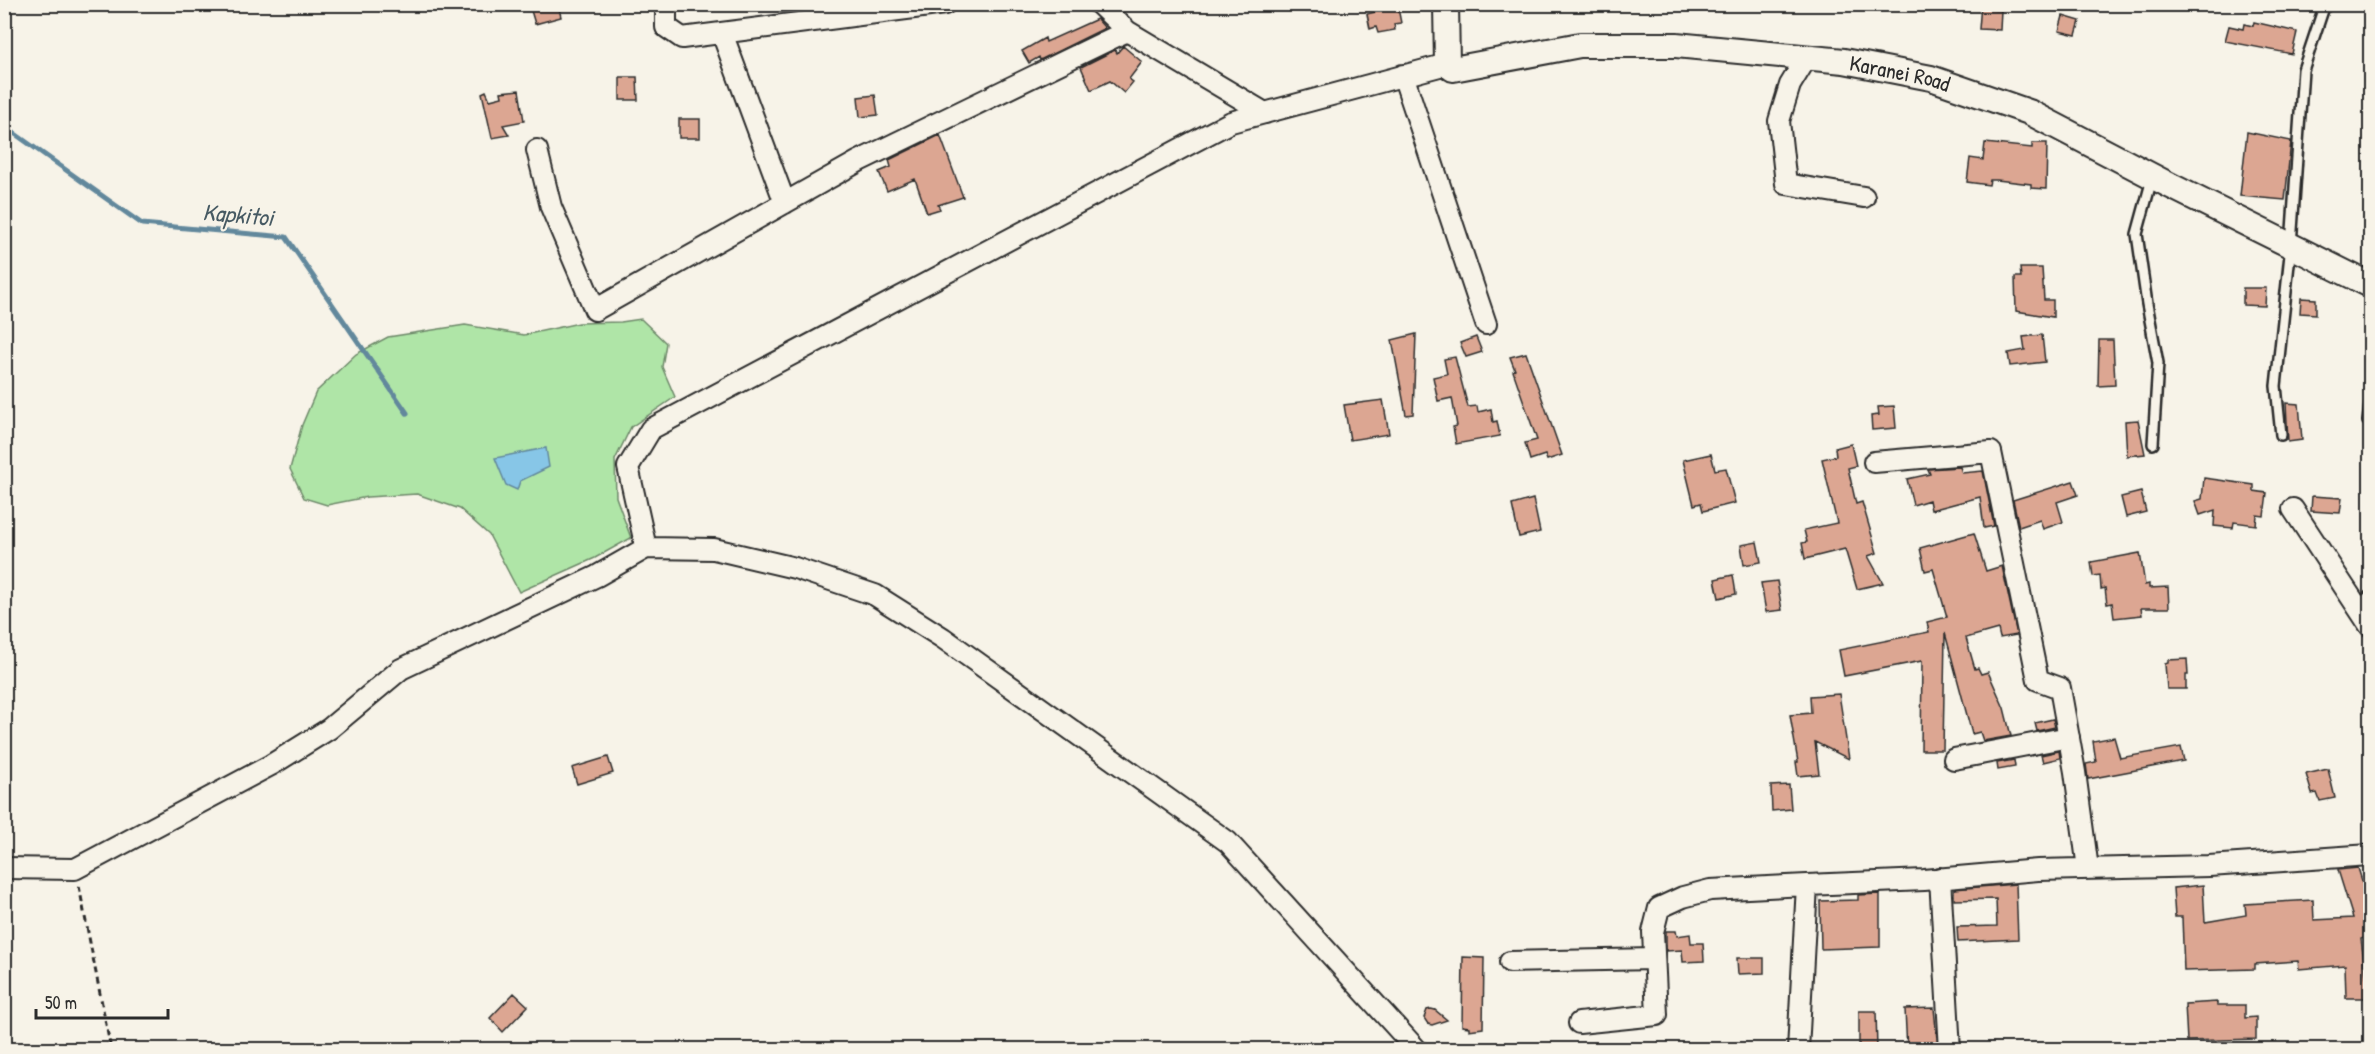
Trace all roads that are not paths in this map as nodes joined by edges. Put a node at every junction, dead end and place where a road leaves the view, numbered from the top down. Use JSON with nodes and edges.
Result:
{"nodes":[{"id":1,"x":666,"y":4,"type":"edge"},
{"id":2,"x":945,"y":4,"type":"edge"},
{"id":3,"x":1099,"y":4,"type":"edge"},
{"id":4,"x":1446,"y":4,"type":"edge"},
{"id":5,"x":2325,"y":4,"type":"edge"},
{"id":6,"x":1127,"y":31,"type":"junction"},
{"id":7,"x":722,"y":33,"type":"junction"},
{"id":8,"x":1807,"y":57,"type":"junction"},
{"id":9,"x":1447,"y":64,"type":"junction"},
{"id":10,"x":1404,"y":75,"type":"junction"},
{"id":11,"x":1265,"y":113,"type":"junction"},
{"id":12,"x":537,"y":150,"type":"dead end"},
{"id":13,"x":2152,"y":176,"type":"junction"},
{"id":14,"x":1864,"y":196,"type":"dead end"},
{"id":15,"x":785,"y":203,"type":"junction"},
{"id":16,"x":2291,"y":246,"type":"junction"},
{"id":17,"x":2370,"y":282,"type":"edge"},
{"id":18,"x":1486,"y":324,"type":"dead end"},
{"id":19,"x":2370,"y":405,"type":"edge"},
{"id":20,"x":2370,"y":422,"type":"edge"},
{"id":21,"x":2281,"y":435,"type":"dead end"},
{"id":22,"x":2153,"y":444,"type":"dead end"},
{"id":23,"x":1874,"y":462,"type":"dead end"},
{"id":24,"x":2293,"y":509,"type":"dead end"},
{"id":25,"x":646,"y":548,"type":"junction"},
{"id":26,"x":2364,"y":601,"type":"edge"},
{"id":27,"x":2370,"y":626,"type":"edge"},
{"id":28,"x":2069,"y":737,"type":"junction"},
{"id":29,"x":1954,"y":759,"type":"dead end"},
{"id":30,"x":2370,"y":855,"type":"edge"},
{"id":31,"x":4,"y":868,"type":"edge"},
{"id":32,"x":2088,"y":869,"type":"junction"},
{"id":33,"x":1940,"y":878,"type":"junction"},
{"id":34,"x":1807,"y":885,"type":"junction"},
{"id":35,"x":1654,"y":959,"type":"junction"},
{"id":36,"x":1510,"y":962,"type":"dead end"},
{"id":37,"x":1579,"y":1023,"type":"dead end"},
{"id":38,"x":1417,"y":1050,"type":"edge"},
{"id":39,"x":1798,"y":1050,"type":"edge"},
{"id":40,"x":1950,"y":1050,"type":"edge"}],
"edges":[{"from":1,"to":7,"type":"street"},
{"from":2,"to":7,"type":"street"},
{"from":3,"to":6,"type":"street"},
{"from":4,"to":9,"type":"street"},
{"from":5,"to":16,"type":"lane"},
{"from":6,"to":11,"type":"street"},
{"from":6,"to":15,"type":"street"},
{"from":7,"to":15,"type":"street"},
{"from":8,"to":9,"type":"street","name":"Karanei Road"},
{"from":8,"to":13,"type":"street","name":"Karanei Road"},
{"from":8,"to":14,"type":"street"},
{"from":9,"to":10,"type":"street"},
{"from":10,"to":11,"type":"street"},
{"from":10,"to":18,"type":"street"},
{"from":11,"to":25,"type":"street"},
{"from":12,"to":15,"type":"street"},
{"from":13,"to":16,"type":"street","name":"Karanei Road"},
{"from":13,"to":22,"type":"lane"},
{"from":16,"to":17,"type":"street","name":"Karanei Road"},
{"from":16,"to":21,"type":"lane"},
{"from":19,"to":20,"type":"lane"},
{"from":23,"to":28,"type":"street"},
{"from":24,"to":26,"type":"street"},
{"from":25,"to":31,"type":"street"},
{"from":25,"to":38,"type":"street"},
{"from":26,"to":27,"type":"street"},
{"from":28,"to":29,"type":"street"},
{"from":28,"to":32,"type":"street"},
{"from":30,"to":32,"type":"street"},
{"from":32,"to":33,"type":"street"},
{"from":33,"to":34,"type":"street"},
{"from":33,"to":40,"type":"street"},
{"from":34,"to":35,"type":"street"},
{"from":34,"to":39,"type":"street"},
{"from":35,"to":36,"type":"street"},
{"from":35,"to":37,"type":"street"}]}
